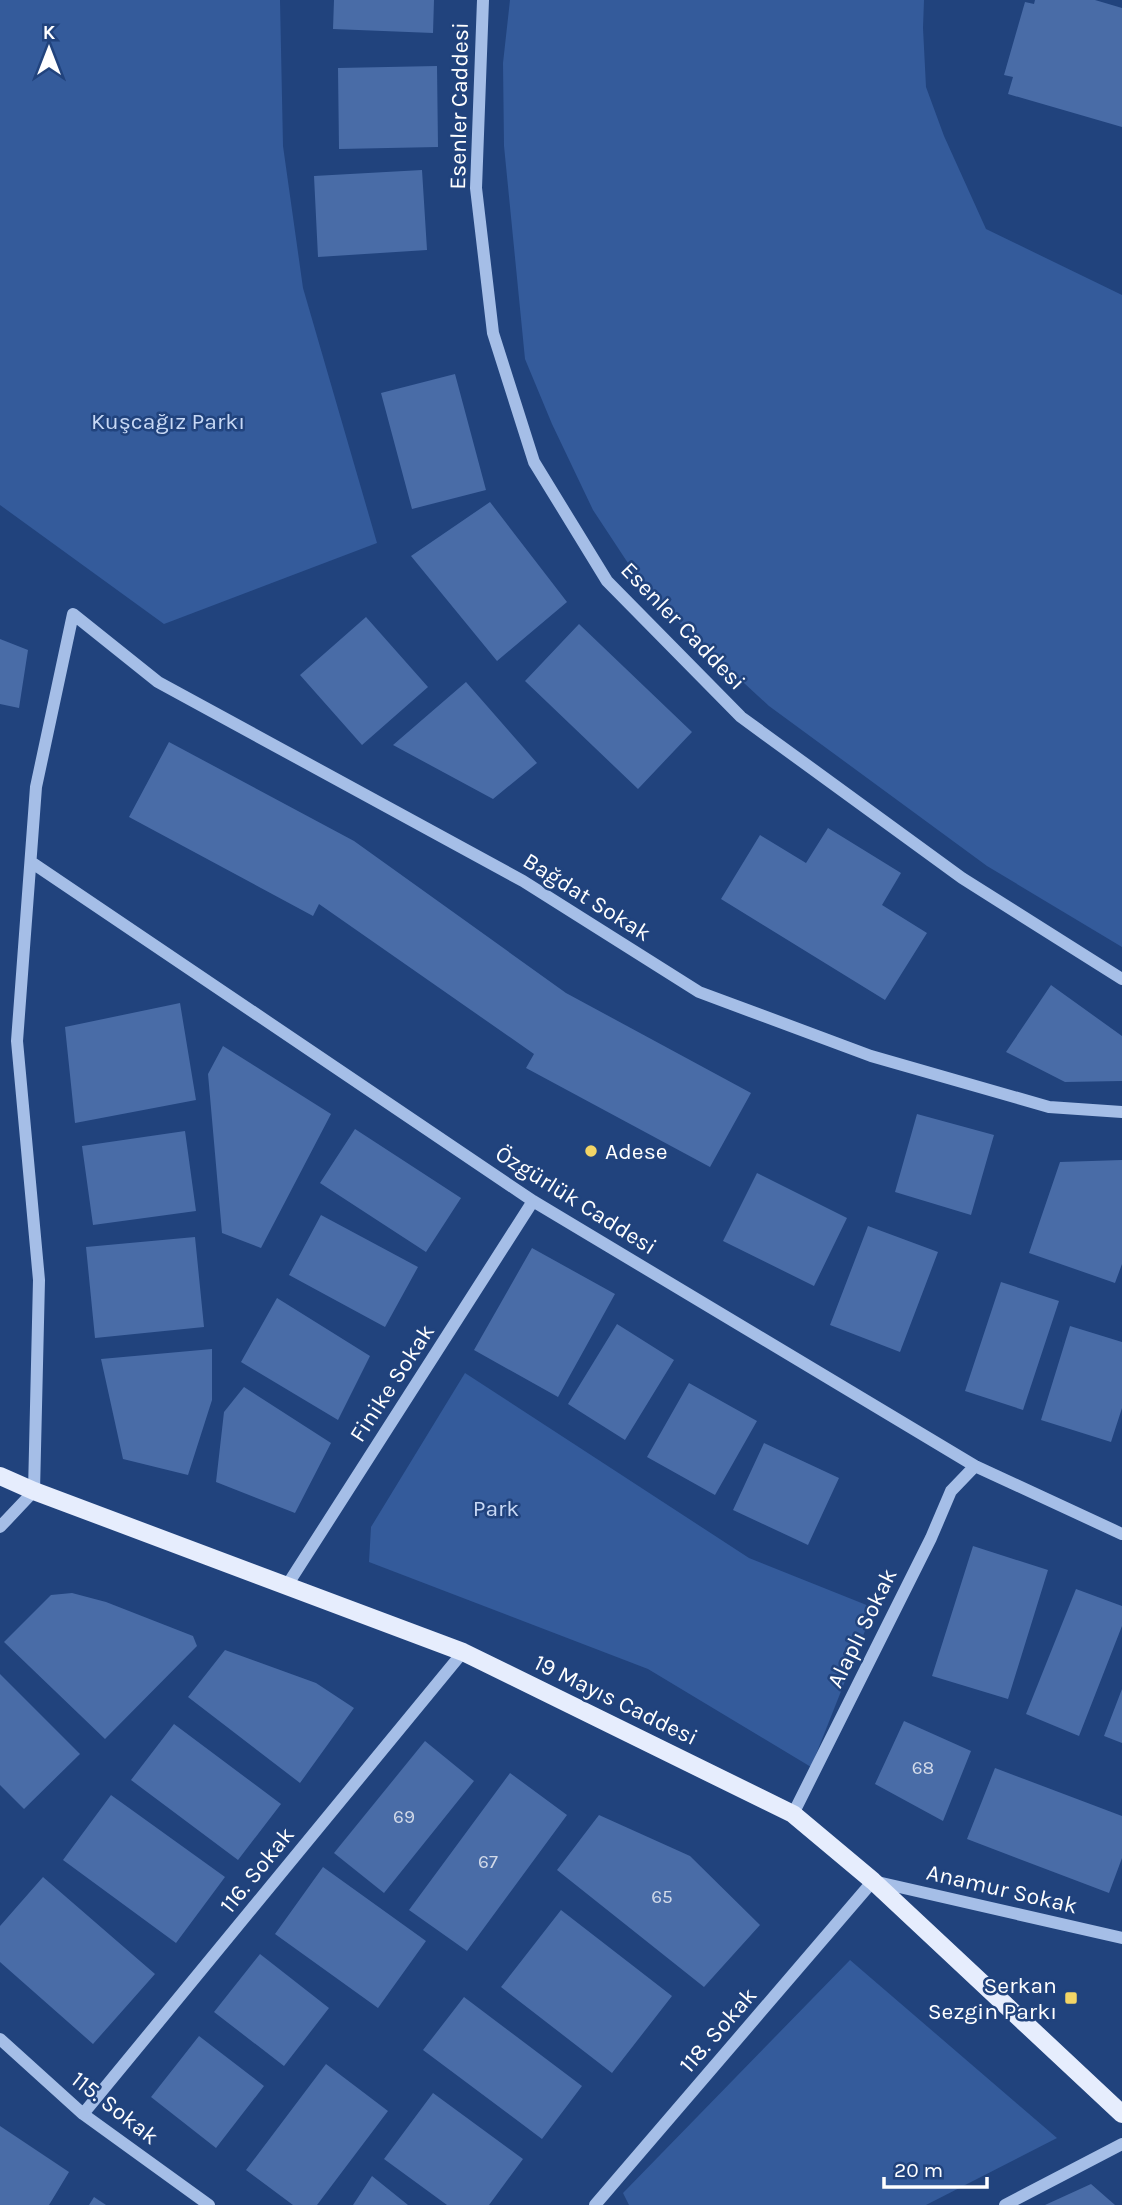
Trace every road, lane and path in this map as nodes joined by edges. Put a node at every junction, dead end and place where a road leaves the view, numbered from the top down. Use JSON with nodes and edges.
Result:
{"nodes":[{"id":1,"x":483,"y":0,"type":"edge"},
{"id":2,"x":31,"y":862,"type":"junction"},
{"id":3,"x":1122,"y":979,"type":"edge"},
{"id":4,"x":1122,"y":1112,"type":"edge"},
{"id":5,"x":533,"y":1201,"type":"junction"},
{"id":6,"x":975,"y":1466,"type":"junction"},
{"id":7,"x":0,"y":1476,"type":"edge"},
{"id":8,"x":34,"y":1491,"type":"junction"},
{"id":9,"x":0,"y":1527,"type":"edge"},
{"id":10,"x":1122,"y":1534,"type":"edge"},
{"id":11,"x":286,"y":1587,"type":"junction"},
{"id":12,"x":463,"y":1652,"type":"junction"},
{"id":13,"x":793,"y":1814,"type":"junction"},
{"id":14,"x":873,"y":1881,"type":"junction"},
{"id":15,"x":1122,"y":1938,"type":"edge"},
{"id":16,"x":0,"y":2039,"type":"edge"},
{"id":17,"x":83,"y":2114,"type":"junction"},
{"id":18,"x":1122,"y":2114,"type":"edge"},
{"id":19,"x":1122,"y":2144,"type":"edge"},
{"id":20,"x":209,"y":2205,"type":"edge"},
{"id":21,"x":595,"y":2205,"type":"edge"},
{"id":22,"x":1005,"y":2205,"type":"edge"}],
"edges":[{"from":1,"to":3,"type":"street","name":"Esenler Caddesi"},
{"from":2,"to":4,"type":"street","name":"Bağdat Sokak"},
{"from":2,"to":5,"type":"street","name":"Özgürlük Caddesi"},
{"from":2,"to":8,"type":"street"},
{"from":5,"to":6,"type":"street","name":"Özgürlük Caddesi"},
{"from":5,"to":11,"type":"street","name":"Finike Sokak"},
{"from":6,"to":10,"type":"street","name":"Özgürlük Caddesi"},
{"from":6,"to":13,"type":"street","name":"Alaplı Sokak"},
{"from":7,"to":8,"type":"main road","name":"19 Mayıs Caddesi"},
{"from":8,"to":9,"type":"street"},
{"from":8,"to":11,"type":"main road","name":"19 Mayıs Caddesi"},
{"from":11,"to":12,"type":"main road","name":"19 Mayıs Caddesi"},
{"from":12,"to":13,"type":"main road","name":"19 Mayıs Caddesi"},
{"from":12,"to":17,"type":"street","name":"116. Sokak"},
{"from":13,"to":14,"type":"main road","name":"19 Mayıs Caddesi"},
{"from":14,"to":15,"type":"street","name":"Anamur Sokak"},
{"from":14,"to":18,"type":"main road","name":"19 Mayıs Caddesi"},
{"from":14,"to":21,"type":"street","name":"118. Sokak"},
{"from":16,"to":17,"type":"street","name":"115. Sokak"},
{"from":17,"to":20,"type":"street","name":"115. Sokak"},
{"from":19,"to":22,"type":"street"}]}
